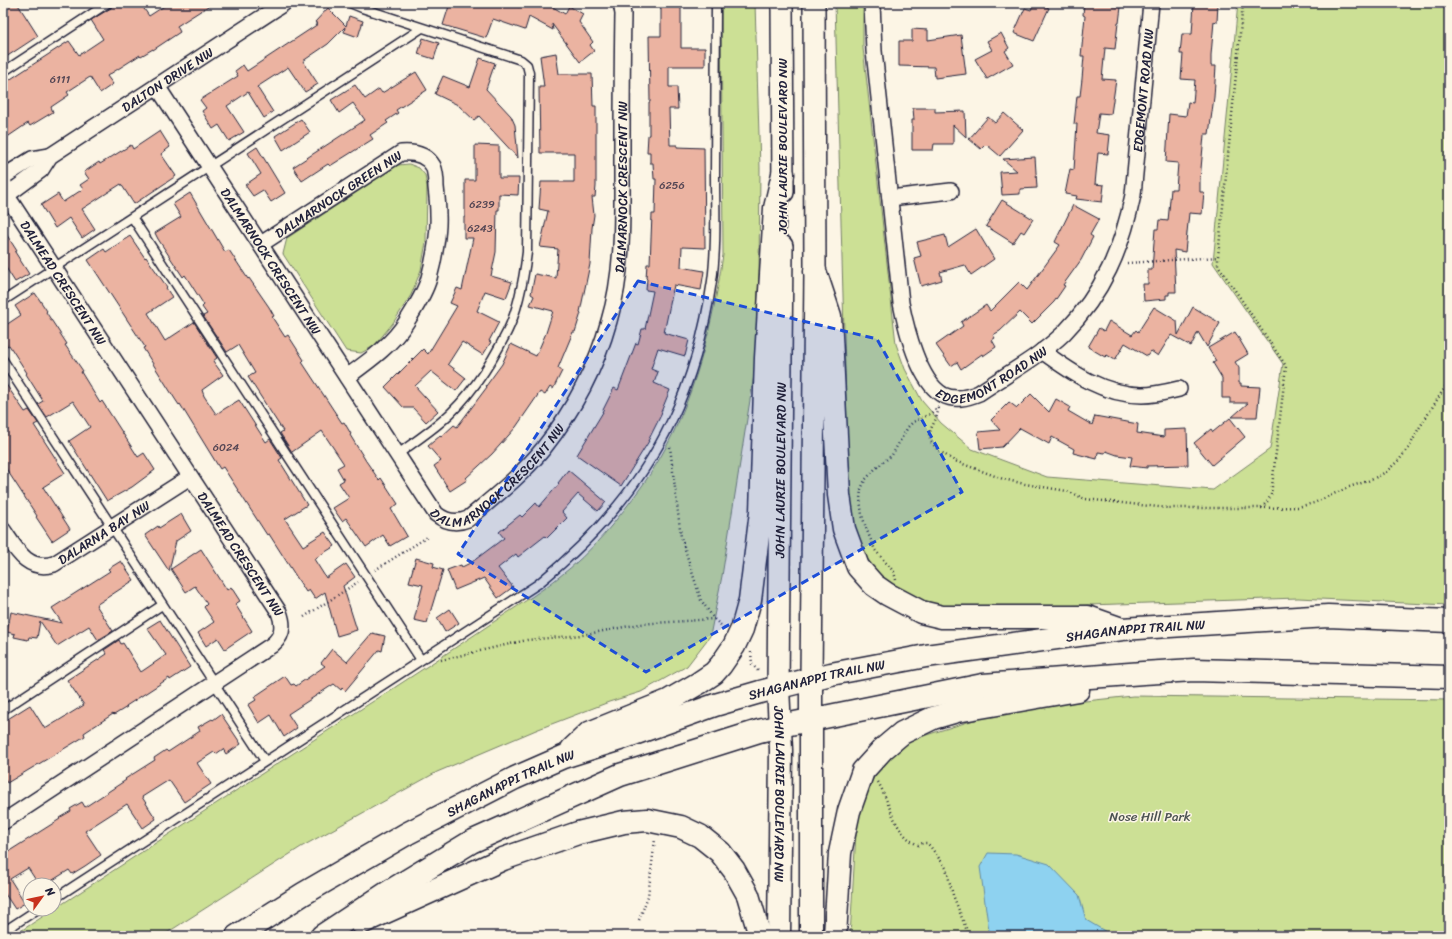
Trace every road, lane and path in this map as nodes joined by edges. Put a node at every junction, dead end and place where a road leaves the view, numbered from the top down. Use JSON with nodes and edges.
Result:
{"nodes":[{"id":1,"x":108,"y":3,"type":"edge"},
{"id":2,"x":284,"y":3,"type":"edge"},
{"id":3,"x":350,"y":3,"type":"edge"},
{"id":4,"x":620,"y":3,"type":"edge"},
{"id":5,"x":716,"y":3,"type":"edge"},
{"id":6,"x":782,"y":3,"type":"edge"},
{"id":7,"x":814,"y":3,"type":"edge"},
{"id":8,"x":872,"y":3,"type":"edge"},
{"id":9,"x":1151,"y":3,"type":"edge"},
{"id":10,"x":1243,"y":3,"type":"edge"},
{"id":11,"x":422,"y":28,"type":"junction"},
{"id":12,"x":3,"y":72,"type":"edge"},
{"id":13,"x":158,"y":86,"type":"junction"},
{"id":14,"x":50,"y":156,"type":"junction"},
{"id":15,"x":210,"y":166,"type":"junction"},
{"id":16,"x":783,"y":174,"type":"junction"},
{"id":17,"x":3,"y":178,"type":"edge"},
{"id":18,"x":952,"y":191,"type":"dead end"},
{"id":19,"x":4,"y":196,"type":"edge"},
{"id":20,"x":890,"y":198,"type":"junction"},
{"id":21,"x":132,"y":217,"type":"junction"},
{"id":22,"x":260,"y":244,"type":"junction"},
{"id":23,"x":1218,"y":257,"type":"junction"},
{"id":24,"x":1112,"y":264,"type":"junction"},
{"id":25,"x":54,"y":268,"type":"junction"},
{"id":26,"x":815,"y":271,"type":"junction"},
{"id":27,"x":3,"y":301,"type":"edge"},
{"id":28,"x":1042,"y":351,"type":"junction"},
{"id":29,"x":3,"y":360,"type":"edge"},
{"id":30,"x":347,"y":377,"type":"junction"},
{"id":31,"x":1449,"y":381,"type":"edge"},
{"id":32,"x":1179,"y":389,"type":"dead end"},
{"id":33,"x":949,"y":397,"type":"junction"},
{"id":34,"x":938,"y":408,"type":"junction"},
{"id":35,"x":670,"y":423,"type":"junction"},
{"id":36,"x":398,"y":454,"type":"junction"},
{"id":37,"x":190,"y":477,"type":"junction"},
{"id":38,"x":1261,"y":508,"type":"junction"},
{"id":39,"x":112,"y":527,"type":"junction"},
{"id":40,"x":3,"y":530,"type":"edge"},
{"id":41,"x":894,"y":583,"type":"dead end"},
{"id":42,"x":162,"y":605,"type":"junction"},
{"id":43,"x":714,"y":619,"type":"junction"},
{"id":44,"x":1449,"y":621,"type":"edge"},
{"id":45,"x":1122,"y":629,"type":"junction"},
{"id":46,"x":729,"y":632,"type":"dead end"},
{"id":47,"x":750,"y":649,"type":"dead end"},
{"id":48,"x":421,"y":660,"type":"junction"},
{"id":49,"x":758,"y":671,"type":"dead end"},
{"id":50,"x":1143,"y":673,"type":"junction"},
{"id":51,"x":1449,"y":677,"type":"edge"},
{"id":52,"x":811,"y":679,"type":"junction"},
{"id":53,"x":214,"y":683,"type":"junction"},
{"id":54,"x":778,"y":687,"type":"junction"},
{"id":55,"x":4,"y":706,"type":"edge"},
{"id":56,"x":810,"y":719,"type":"junction"},
{"id":57,"x":780,"y":726,"type":"junction"},
{"id":58,"x":563,"y":757,"type":"junction"},
{"id":59,"x":265,"y":761,"type":"junction"},
{"id":60,"x":876,"y":780,"type":"dead end"},
{"id":61,"x":3,"y":822,"type":"edge"},
{"id":62,"x":655,"y":838,"type":"dead end"},
{"id":63,"x":62,"y":894,"type":"edge"},
{"id":64,"x":26,"y":917,"type":"edge"},
{"id":65,"x":639,"y":920,"type":"dead end"},
{"id":66,"x":3,"y":932,"type":"edge"},
{"id":67,"x":237,"y":936,"type":"edge"},
{"id":68,"x":322,"y":936,"type":"edge"},
{"id":69,"x":331,"y":936,"type":"edge"},
{"id":70,"x":760,"y":936,"type":"edge"},
{"id":71,"x":779,"y":936,"type":"edge"},
{"id":72,"x":811,"y":936,"type":"edge"},
{"id":73,"x":835,"y":936,"type":"edge"},
{"id":74,"x":969,"y":936,"type":"edge"}],
"edges":[{"from":1,"to":12,"type":"lane"},
{"from":2,"to":13,"type":"street","name":"DALTON DRIVE NW"},
{"from":3,"to":11,"type":"lane"},
{"from":4,"to":36,"type":"street","name":"DALMARNOCK CRESCENT NW"},
{"from":5,"to":35,"type":"lane"},
{"from":6,"to":16,"type":"main road","name":"JOHN LAURIE BOULEVARD NW"},
{"from":7,"to":26,"type":"main road"},
{"from":8,"to":20,"type":"street","name":"EDGEMONT ROAD NW"},
{"from":9,"to":24,"type":"street","name":"EDGEMONT ROAD NW"},
{"from":10,"to":23,"type":"path"},
{"from":11,"to":15,"type":"lane"},
{"from":11,"to":36,"type":"lane"},
{"from":13,"to":14,"type":"street","name":"DALTON DRIVE NW"},
{"from":13,"to":15,"type":"street","name":"DALMARNOCK CRESCENT NW"},
{"from":14,"to":17,"type":"street","name":"DALTON DRIVE NW"},
{"from":14,"to":19,"type":"street","name":"DALTON DRIVE NW"},
{"from":15,"to":21,"type":"lane"},
{"from":15,"to":22,"type":"street","name":"DALMARNOCK CRESCENT NW"},
{"from":16,"to":54,"type":"main road","name":"JOHN LAURIE BOULEVARD NW"},
{"from":16,"to":58,"type":"main road"},
{"from":17,"to":19,"type":"street","name":"DALMEAD CRESCENT NW"},
{"from":18,"to":20,"type":"street"},
{"from":19,"to":25,"type":"street","name":"DALMEAD CRESCENT NW"},
{"from":20,"to":33,"type":"street","name":"EDGEMONT ROAD NW"},
{"from":21,"to":25,"type":"lane"},
{"from":21,"to":48,"type":"lane"},
{"from":22,"to":30,"type":"street","name":"DALMARNOCK CRESCENT NW"},
{"from":22,"to":30,"type":"street","name":"DALMARNOCK GREEN NW"},
{"from":23,"to":24,"type":"path"},
{"from":23,"to":38,"type":"path"},
{"from":24,"to":28,"type":"street","name":"EDGEMONT ROAD NW"},
{"from":25,"to":27,"type":"lane"},
{"from":25,"to":37,"type":"street","name":"DALMEAD CRESCENT NW"},
{"from":26,"to":45,"type":"main road"},
{"from":26,"to":52,"type":"main road"},
{"from":28,"to":32,"type":"street"},
{"from":28,"to":33,"type":"street","name":"EDGEMONT ROAD NW"},
{"from":29,"to":39,"type":"lane"},
{"from":30,"to":36,"type":"street","name":"DALMARNOCK CRESCENT NW"},
{"from":31,"to":38,"type":"path"},
{"from":33,"to":34,"type":"path"},
{"from":34,"to":38,"type":"path"},
{"from":34,"to":41,"type":"path"},
{"from":35,"to":43,"type":"path"},
{"from":35,"to":48,"type":"lane"},
{"from":37,"to":39,"type":"street","name":"DALARNA BAY NW"},
{"from":37,"to":53,"type":"street","name":"DALMEAD CRESCENT NW"},
{"from":39,"to":40,"type":"street","name":"DALARNA BAY NW"},
{"from":39,"to":42,"type":"lane"},
{"from":42,"to":53,"type":"lane"},
{"from":42,"to":55,"type":"lane"},
{"from":43,"to":46,"type":"path"},
{"from":43,"to":48,"type":"path"},
{"from":44,"to":45,"type":"main road","name":"SHAGANAPPI TRAIL NW"},
{"from":45,"to":52,"type":"main road","name":"SHAGANAPPI TRAIL NW"},
{"from":47,"to":49,"type":"path"},
{"from":48,"to":59,"type":"lane"},
{"from":50,"to":51,"type":"main road"},
{"from":50,"to":56,"type":"main road"},
{"from":50,"to":73,"type":"main road"},
{"from":52,"to":54,"type":"main road","name":"SHAGANAPPI TRAIL NW"},
{"from":52,"to":56,"type":"main road"},
{"from":53,"to":59,"type":"lane"},
{"from":53,"to":61,"type":"street","name":"DALMEAD CRESCENT NW"},
{"from":54,"to":57,"type":"main road","name":"JOHN LAURIE BOULEVARD NW"},
{"from":54,"to":58,"type":"main road","name":"SHAGANAPPI TRAIL NW"},
{"from":56,"to":57,"type":"main road"},
{"from":56,"to":72,"type":"main road"},
{"from":57,"to":68,"type":"main road"},
{"from":57,"to":71,"type":"main road","name":"JOHN LAURIE BOULEVARD NW"},
{"from":58,"to":67,"type":"main road","name":"SHAGANAPPI TRAIL NW"},
{"from":59,"to":63,"type":"lane"},
{"from":60,"to":74,"type":"path"},
{"from":62,"to":65,"type":"path"},
{"from":64,"to":66,"type":"lane"},
{"from":69,"to":70,"type":"main road"}]}
